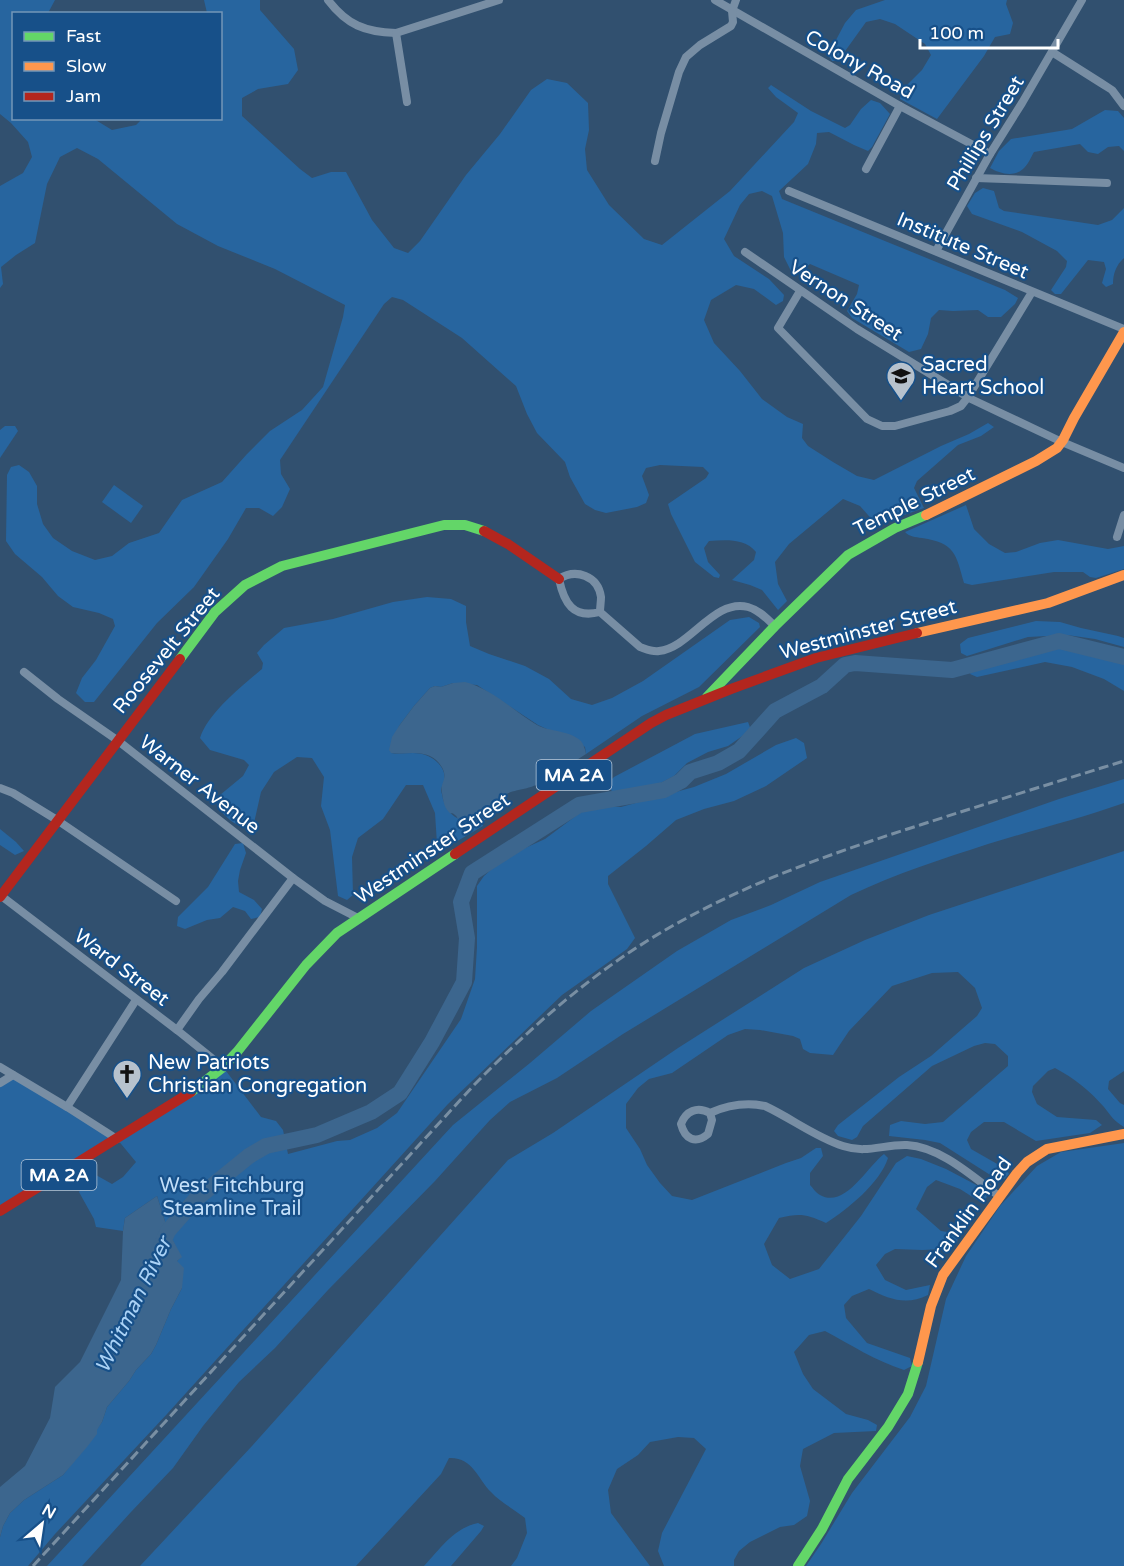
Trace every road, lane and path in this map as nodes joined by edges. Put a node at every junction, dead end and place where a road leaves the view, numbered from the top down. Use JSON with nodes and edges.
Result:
{"nodes":[{"id":1,"x":328,"y":0,"type":"edge"},
{"id":2,"x":499,"y":0,"type":"edge"},
{"id":3,"x":715,"y":0,"type":"edge"},
{"id":4,"x":736,"y":0,"type":"edge"},
{"id":5,"x":1082,"y":0,"type":"edge"},
{"id":6,"x":732,"y":11,"type":"junction"},
{"id":7,"x":396,"y":33,"type":"junction"},
{"id":8,"x":1052,"y":52,"type":"junction"},
{"id":9,"x":407,"y":102,"type":"dead end"},
{"id":10,"x":900,"y":106,"type":"junction"},
{"id":11,"x":1124,"y":106,"type":"edge"},
{"id":12,"x":990,"y":153,"type":"junction"},
{"id":13,"x":655,"y":161,"type":"dead end"},
{"id":14,"x":866,"y":169,"type":"dead end"},
{"id":15,"x":976,"y":178,"type":"junction"},
{"id":16,"x":1107,"y":183,"type":"dead end"},
{"id":17,"x":789,"y":190,"type":"dead end"},
{"id":18,"x":936,"y":251,"type":"junction"},
{"id":19,"x":745,"y":252,"type":"dead end"},
{"id":20,"x":800,"y":291,"type":"junction"},
{"id":21,"x":1032,"y":292,"type":"junction"},
{"id":22,"x":1124,"y":331,"type":"edge"},
{"id":23,"x":968,"y":397,"type":"junction"},
{"id":24,"x":1062,"y":442,"type":"junction"},
{"id":25,"x":1124,"y":468,"type":"edge"},
{"id":26,"x":1124,"y":515,"type":"edge"},
{"id":27,"x":1117,"y":537,"type":"dead end"},
{"id":28,"x":1124,"y":575,"type":"edge"},
{"id":29,"x":559,"y":579,"type":"junction"},
{"id":30,"x":600,"y":612,"type":"junction"},
{"id":31,"x":775,"y":626,"type":"junction"},
{"id":32,"x":24,"y":672,"type":"dead end"},
{"id":33,"x":705,"y":699,"type":"junction"},
{"id":34,"x":117,"y":740,"type":"junction"},
{"id":35,"x":0,"y":788,"type":"edge"},
{"id":36,"x":57,"y":820,"type":"junction"},
{"id":37,"x":292,"y":878,"type":"junction"},
{"id":38,"x":0,"y":896,"type":"edge"},
{"id":39,"x":176,"y":901,"type":"dead end"},
{"id":40,"x":358,"y":918,"type":"junction"},
{"id":41,"x":136,"y":1000,"type":"junction"},
{"id":42,"x":177,"y":1030,"type":"junction"},
{"id":43,"x":0,"y":1067,"type":"edge"},
{"id":44,"x":223,"y":1067,"type":"junction"},
{"id":45,"x":13,"y":1075,"type":"junction"},
{"id":46,"x":0,"y":1083,"type":"edge"},
{"id":47,"x":67,"y":1107,"type":"junction"},
{"id":48,"x":710,"y":1113,"type":"junction"},
{"id":49,"x":1124,"y":1134,"type":"edge"},
{"id":50,"x":117,"y":1139,"type":"junction"},
{"id":51,"x":999,"y":1196,"type":"junction"},
{"id":52,"x":0,"y":1211,"type":"edge"},
{"id":53,"x":798,"y":1566,"type":"edge"}],
"edges":[{"from":1,"to":7,"type":"street"},
{"from":2,"to":7,"type":"street"},
{"from":3,"to":6,"type":"street","name":"Colony Road"},
{"from":4,"to":6,"type":"street"},
{"from":5,"to":8,"type":"street","name":"Phillips Street"},
{"from":6,"to":10,"type":"street","name":"Colony Road"},
{"from":6,"to":13,"type":"street"},
{"from":7,"to":9,"type":"street"},
{"from":8,"to":11,"type":"street"},
{"from":8,"to":12,"type":"street","name":"Phillips Street"},
{"from":10,"to":12,"type":"street","name":"Colony Road"},
{"from":10,"to":14,"type":"street"},
{"from":12,"to":15,"type":"street","name":"Phillips Street"},
{"from":15,"to":16,"type":"street"},
{"from":15,"to":18,"type":"street","name":"Phillips Street"},
{"from":17,"to":18,"type":"street","name":"Institute Street"},
{"from":18,"to":21,"type":"street","name":"Institute Street"},
{"from":19,"to":20,"type":"street","name":"Vernon Street"},
{"from":20,"to":23,"type":"street","name":"Vernon Street"},
{"from":20,"to":23,"type":"street"},
{"from":21,"to":22,"type":"street","name":"Institute Street"},
{"from":21,"to":23,"type":"street"},
{"from":22,"to":24,"type":"main road","name":"Temple Street"},
{"from":23,"to":24,"type":"street","name":"Vernon Street"},
{"from":24,"to":25,"type":"street","name":"Vernon Street"},
{"from":24,"to":31,"type":"main road","name":"Temple Street"},
{"from":26,"to":27,"type":"street"},
{"from":28,"to":33,"type":"main road","name":"Westminster Street","number":"MA 2A"},
{"from":29,"to":30,"type":"street"},
{"from":29,"to":30,"type":"street"},
{"from":29,"to":34,"type":"main road","name":"Roosevelt Street"},
{"from":30,"to":31,"type":"street"},
{"from":31,"to":33,"type":"main road","name":"Temple Street"},
{"from":32,"to":34,"type":"street","name":"Warner Avenue"},
{"from":33,"to":40,"type":"main road","name":"Westminster Street","number":"MA 2A"},
{"from":34,"to":36,"type":"main road","name":"Roosevelt Street"},
{"from":34,"to":37,"type":"street","name":"Warner Avenue"},
{"from":35,"to":36,"type":"street"},
{"from":36,"to":38,"type":"main road","name":"Roosevelt Street"},
{"from":36,"to":39,"type":"street"},
{"from":37,"to":40,"type":"street","name":"Warner Avenue"},
{"from":37,"to":42,"type":"street"},
{"from":38,"to":41,"type":"street","name":"Ward Street"},
{"from":40,"to":44,"type":"main road","name":"Westminster Street","number":"MA 2A"},
{"from":41,"to":42,"type":"street","name":"Ward Street"},
{"from":41,"to":47,"type":"street"},
{"from":42,"to":44,"type":"street","name":"Ward Street"},
{"from":43,"to":45,"type":"street"},
{"from":44,"to":50,"type":"main road","name":"Westminster Street","number":"MA 2A"},
{"from":45,"to":46,"type":"street"},
{"from":45,"to":47,"type":"street"},
{"from":47,"to":50,"type":"street"},
{"from":48,"to":48,"type":"street"},
{"from":48,"to":51,"type":"street"},
{"from":49,"to":51,"type":"main road","name":"Franklin Road"},
{"from":50,"to":52,"type":"main road","name":"Westminster Street","number":"MA 2A"},
{"from":51,"to":53,"type":"main road","name":"Franklin Road"}]}
